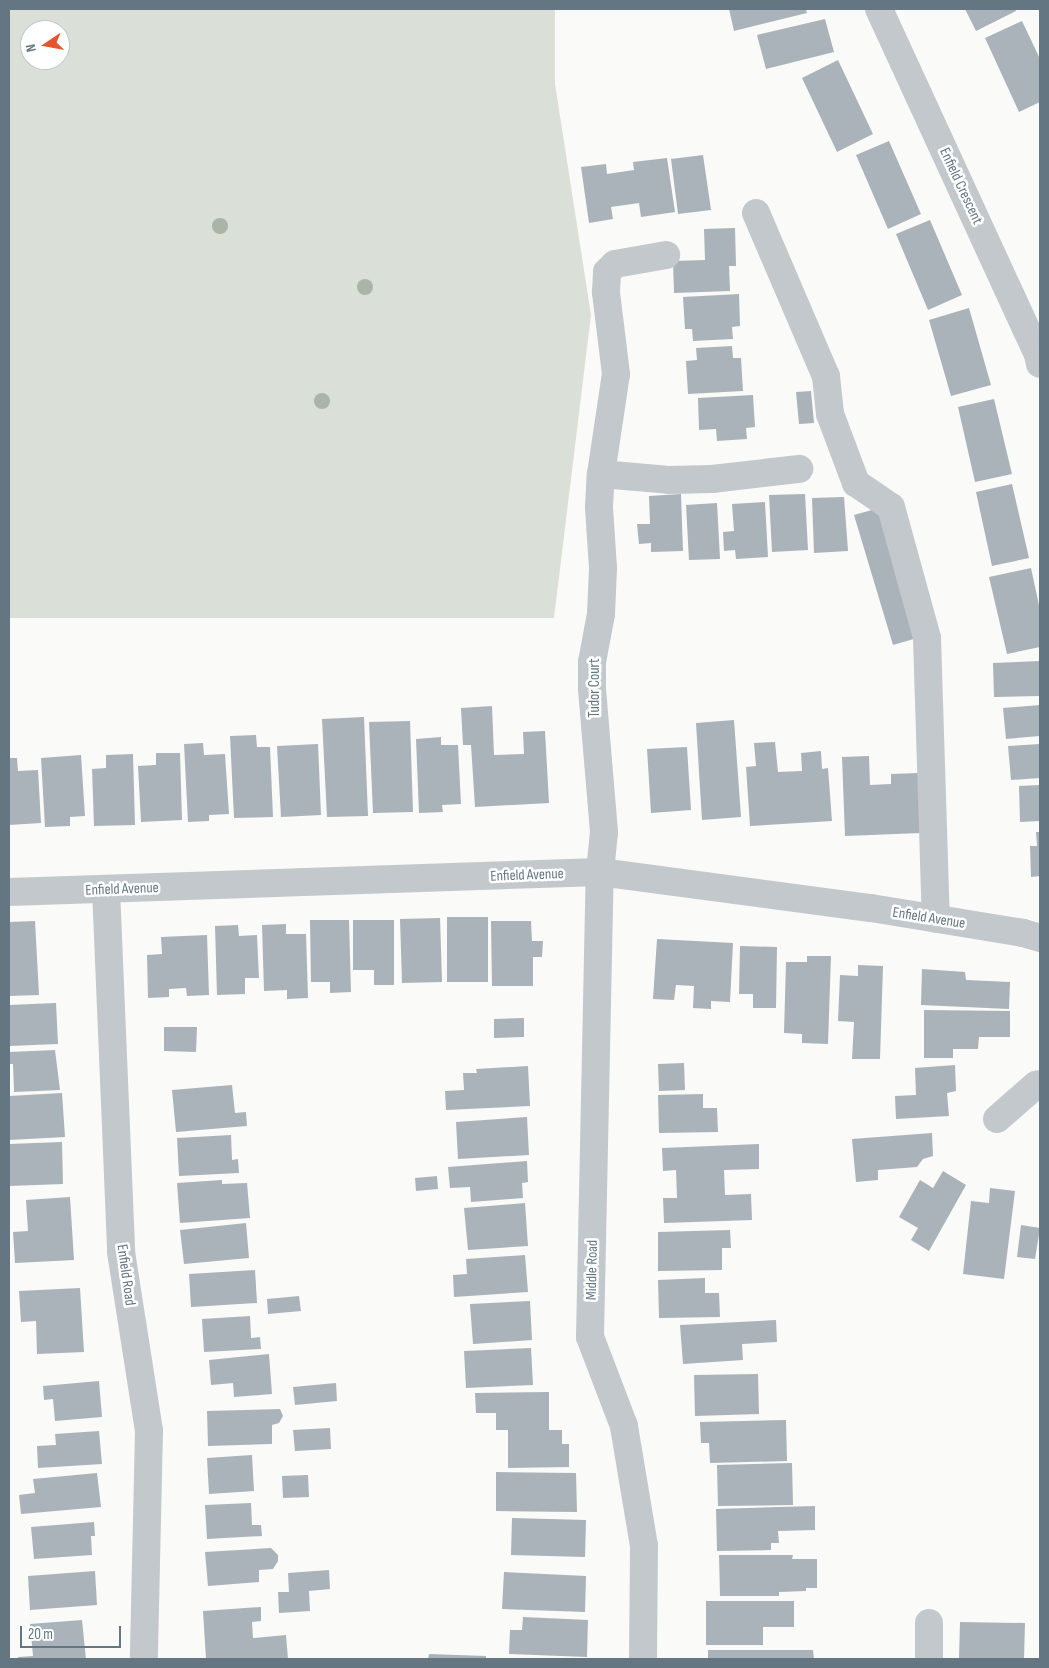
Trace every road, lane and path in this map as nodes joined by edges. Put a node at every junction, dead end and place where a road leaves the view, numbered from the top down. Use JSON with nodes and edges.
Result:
{"nodes":[{"id":1,"x":879,"y":9,"type":"edge"},
{"id":2,"x":756,"y":212,"type":"dead end"},
{"id":3,"x":666,"y":255,"type":"dead end"},
{"id":4,"x":1040,"y":364,"type":"edge"},
{"id":5,"x":799,"y":469,"type":"dead end"},
{"id":6,"x":601,"y":474,"type":"junction"},
{"id":7,"x":600,"y":872,"type":"junction"},
{"id":8,"x":106,"y":889,"type":"junction"},
{"id":9,"x":9,"y":892,"type":"edge"},
{"id":10,"x":936,"y":919,"type":"junction"},
{"id":11,"x":1040,"y":938,"type":"edge"},
{"id":12,"x":1040,"y":1084,"type":"edge"},
{"id":13,"x":997,"y":1119,"type":"dead end"},
{"id":14,"x":929,"y":1623,"type":"dead end"},
{"id":15,"x":144,"y":1659,"type":"edge"},
{"id":16,"x":643,"y":1659,"type":"edge"},
{"id":17,"x":929,"y":1659,"type":"edge"}],
"edges":[{"from":1,"to":4,"type":"street","name":"Enfield Crescent"},
{"from":2,"to":10,"type":"street"},
{"from":3,"to":6,"type":"street","name":"Tudor Court"},
{"from":5,"to":6,"type":"street"},
{"from":6,"to":7,"type":"street","name":"Tudor Court"},
{"from":7,"to":8,"type":"street","name":"Enfield Avenue"},
{"from":7,"to":10,"type":"street","name":"Enfield Avenue"},
{"from":7,"to":16,"type":"street","name":"Middle Road"},
{"from":8,"to":9,"type":"street","name":"Enfield Avenue"},
{"from":8,"to":15,"type":"street","name":"Enfield Road"},
{"from":10,"to":11,"type":"street","name":"Enfield Avenue"},
{"from":12,"to":13,"type":"street"},
{"from":14,"to":17,"type":"street"}]}
